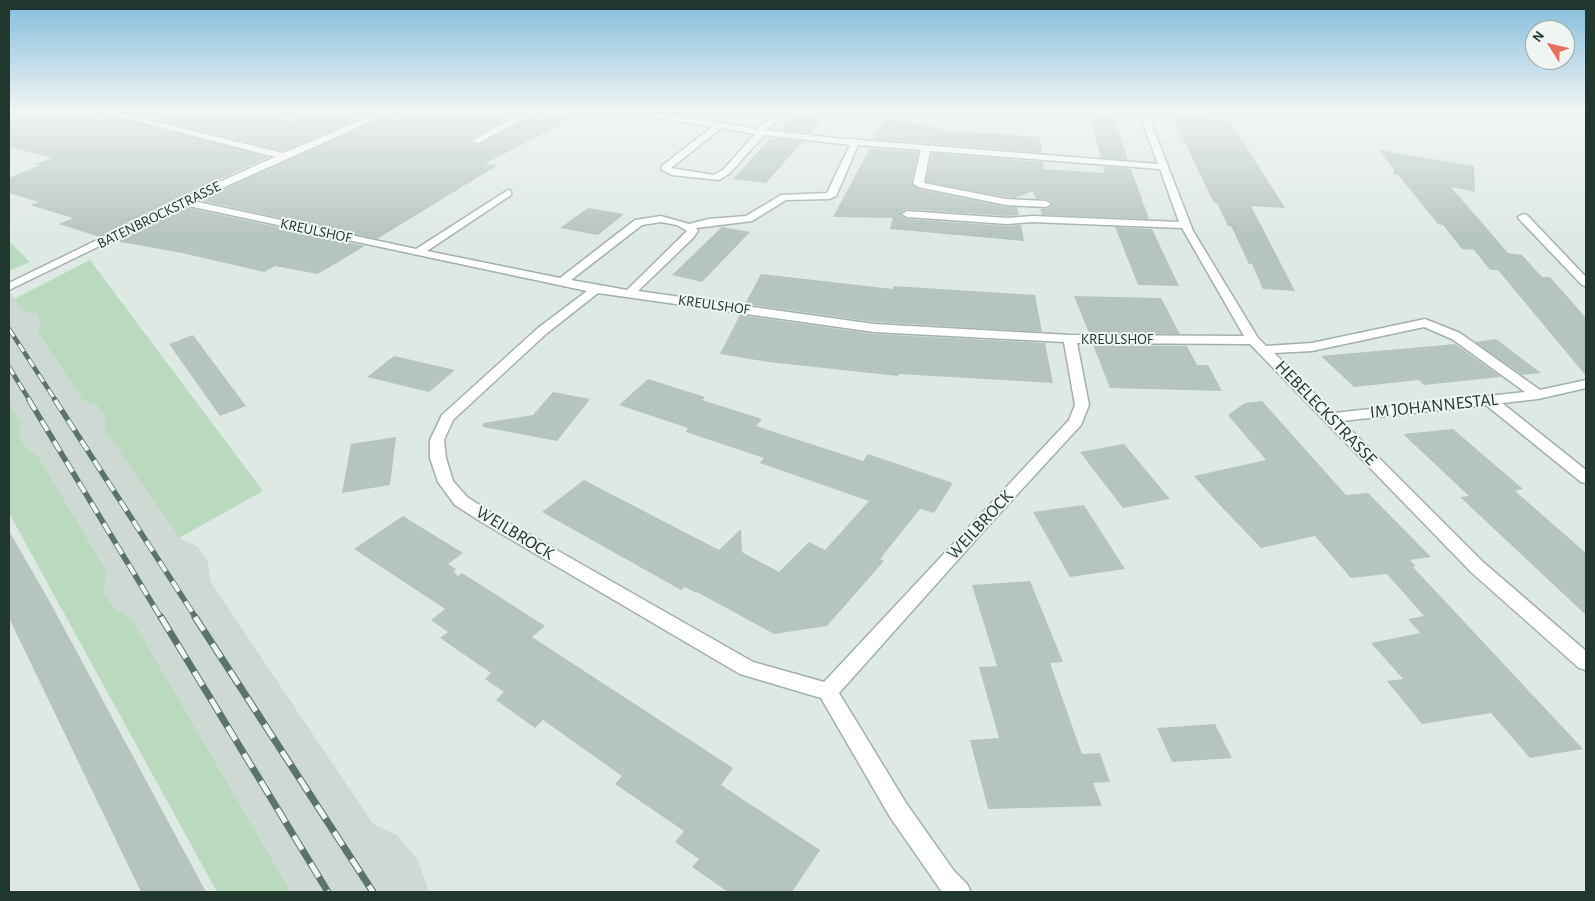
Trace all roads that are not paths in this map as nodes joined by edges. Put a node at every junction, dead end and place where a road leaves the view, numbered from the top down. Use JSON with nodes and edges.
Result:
{"nodes":[{"id":1,"x":268,"y":152,"type":"edge"},
{"id":2,"x":293,"y":152,"type":"edge"},
{"id":3,"x":686,"y":152,"type":"edge"},
{"id":4,"x":743,"y":152,"type":"edge"},
{"id":5,"x":851,"y":152,"type":"edge"},
{"id":6,"x":925,"y":152,"type":"edge"},
{"id":7,"x":969,"y":152,"type":"edge"},
{"id":8,"x":1159,"y":152,"type":"edge"},
{"id":9,"x":284,"y":156,"type":"junction"},
{"id":10,"x":1164,"y":166,"type":"junction"},
{"id":11,"x":508,"y":193,"type":"dead end"},
{"id":12,"x":183,"y":202,"type":"junction"},
{"id":13,"x":1046,"y":204,"type":"dead end"},
{"id":14,"x":907,"y":214,"type":"dead end"},
{"id":15,"x":1523,"y":217,"type":"dead end"},
{"id":16,"x":1186,"y":225,"type":"junction"},
{"id":17,"x":688,"y":226,"type":"junction"},
{"id":18,"x":418,"y":252,"type":"junction"},
{"id":19,"x":562,"y":282,"type":"junction"},
{"id":20,"x":1586,"y":283,"type":"edge"},
{"id":21,"x":9,"y":287,"type":"edge"},
{"id":22,"x":596,"y":289,"type":"junction"},
{"id":23,"x":630,"y":294,"type":"junction"},
{"id":24,"x":1070,"y":339,"type":"junction"},
{"id":25,"x":1259,"y":345,"type":"junction"},
{"id":26,"x":1586,"y":384,"type":"edge"},
{"id":27,"x":1538,"y":394,"type":"junction"},
{"id":28,"x":1489,"y":400,"type":"junction"},
{"id":29,"x":1330,"y":418,"type":"junction"},
{"id":30,"x":1586,"y":478,"type":"edge"},
{"id":31,"x":1586,"y":662,"type":"edge"},
{"id":32,"x":828,"y":692,"type":"junction"},
{"id":33,"x":959,"y":892,"type":"edge"}],
"edges":[{"from":1,"to":9,"type":"street"},
{"from":2,"to":9,"type":"street","name":"BATENBROCKSTRASSE"},
{"from":3,"to":4,"type":"street"},
{"from":5,"to":17,"type":"street"},
{"from":6,"to":13,"type":"street"},
{"from":7,"to":10,"type":"street"},
{"from":8,"to":10,"type":"street","name":"HEBELECKSTRASSE"},
{"from":9,"to":12,"type":"street","name":"BATENBROCKSTRASSE"},
{"from":10,"to":16,"type":"street","name":"HEBELECKSTRASSE"},
{"from":11,"to":18,"type":"street"},
{"from":12,"to":18,"type":"street","name":"KREULSHOF"},
{"from":12,"to":21,"type":"street","name":"BATENBROCKSTRASSE"},
{"from":14,"to":16,"type":"street"},
{"from":15,"to":20,"type":"street"},
{"from":16,"to":25,"type":"street","name":"HEBELECKSTRASSE"},
{"from":17,"to":19,"type":"street"},
{"from":17,"to":23,"type":"street"},
{"from":18,"to":19,"type":"street","name":"KREULSHOF"},
{"from":19,"to":22,"type":"street","name":"KREULSHOF"},
{"from":22,"to":23,"type":"street","name":"KREULSHOF"},
{"from":22,"to":32,"type":"street","name":"WEILBROCK"},
{"from":23,"to":24,"type":"street","name":"KREULSHOF"},
{"from":24,"to":25,"type":"street","name":"KREULSHOF"},
{"from":24,"to":32,"type":"street","name":"WEILBROCK"},
{"from":25,"to":27,"type":"street","name":"IM JOHANNESTAL"},
{"from":25,"to":29,"type":"street","name":"HEBELECKSTRASSE"},
{"from":26,"to":27,"type":"street","name":"IM JOHANNESTAL"},
{"from":27,"to":28,"type":"street","name":"IM JOHANNESTAL"},
{"from":28,"to":29,"type":"street","name":"IM JOHANNESTAL"},
{"from":28,"to":30,"type":"street"},
{"from":29,"to":31,"type":"street","name":"HEBELECKSTRASSE"},
{"from":32,"to":33,"type":"street"}]}
